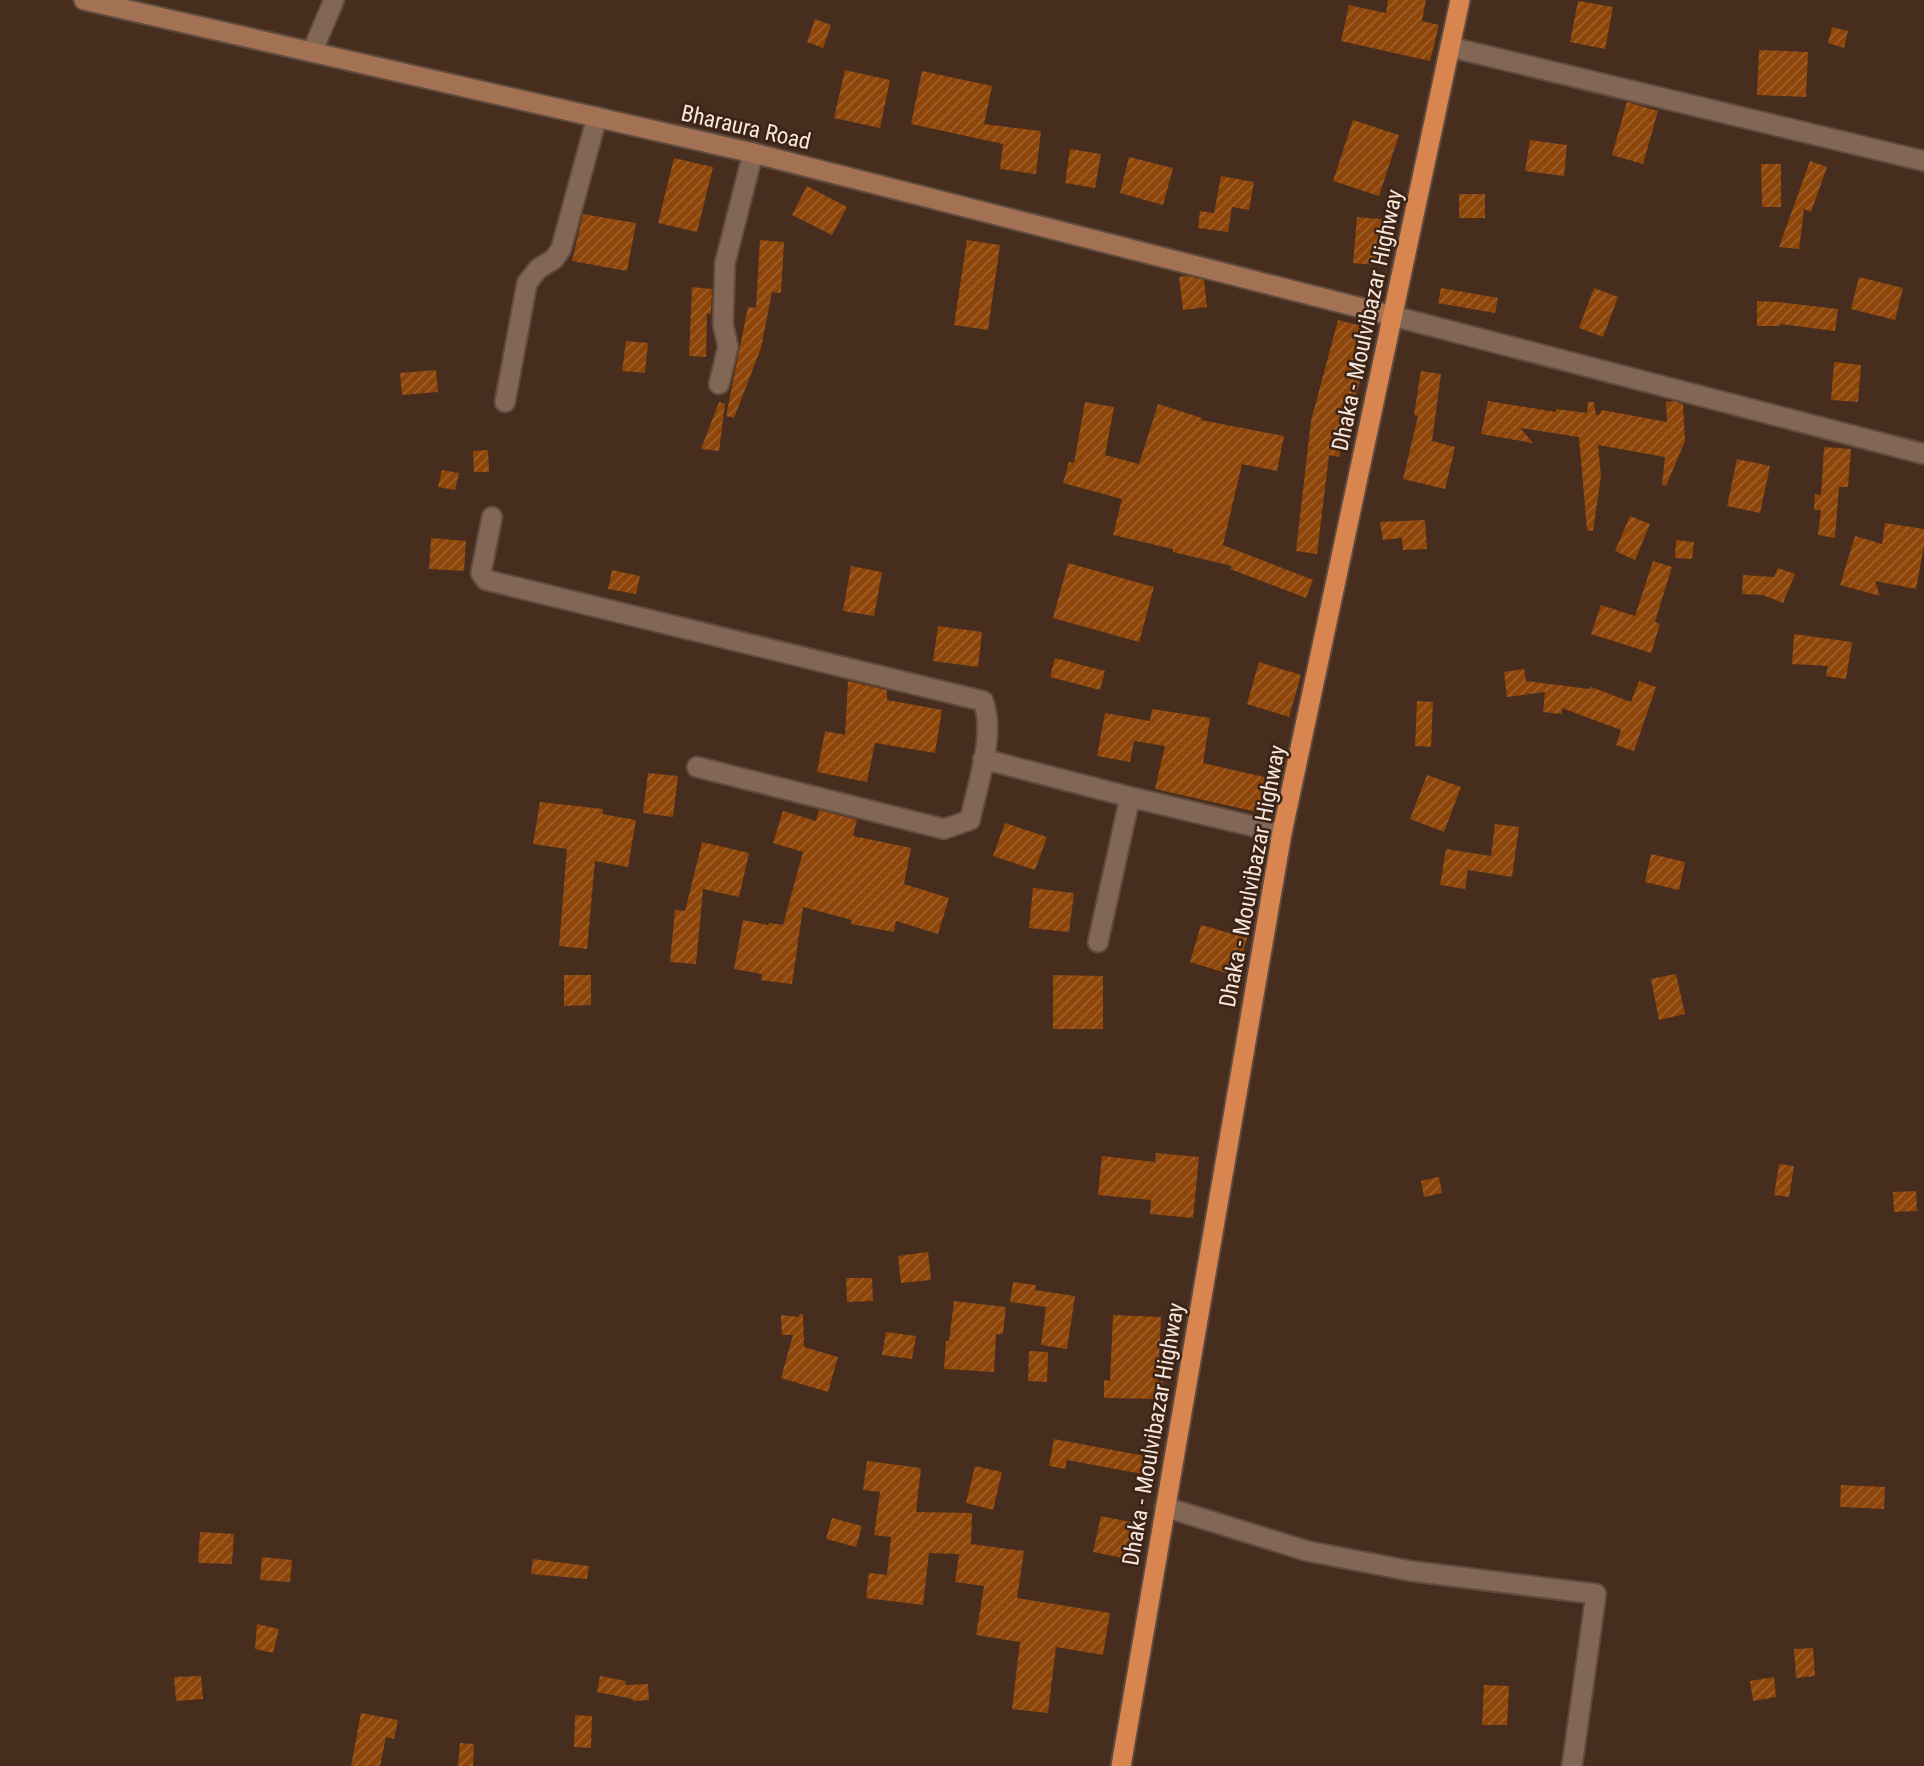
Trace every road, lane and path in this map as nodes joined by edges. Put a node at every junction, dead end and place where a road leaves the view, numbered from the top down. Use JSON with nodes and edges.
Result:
{"nodes":[{"id":1,"x":84,"y":0,"type":"edge"},
{"id":2,"x":334,"y":0,"type":"edge"},
{"id":3,"x":1460,"y":0,"type":"edge"},
{"id":4,"x":1450,"y":47,"type":"junction"},
{"id":5,"x":312,"y":52,"type":"junction"},
{"id":6,"x":597,"y":117,"type":"junction"},
{"id":7,"x":753,"y":153,"type":"junction"},
{"id":8,"x":1924,"y":161,"type":"edge"},
{"id":9,"x":1393,"y":316,"type":"junction"},
{"id":10,"x":719,"y":384,"type":"dead end"},
{"id":11,"x":505,"y":402,"type":"dead end"},
{"id":12,"x":1924,"y":454,"type":"edge"},
{"id":13,"x":492,"y":517,"type":"dead end"},
{"id":14,"x":983,"y":759,"type":"junction"},
{"id":15,"x":697,"y":767,"type":"dead end"},
{"id":16,"x":1130,"y":797,"type":"junction"},
{"id":17,"x":1282,"y":833,"type":"junction"},
{"id":18,"x":1098,"y":942,"type":"dead end"},
{"id":19,"x":1166,"y":1507,"type":"junction"},
{"id":20,"x":1121,"y":1766,"type":"edge"},
{"id":21,"x":1572,"y":1766,"type":"edge"}],
"edges":[{"from":1,"to":5,"type":"main road","name":"Bharaura Road"},
{"from":2,"to":5,"type":"street"},
{"from":3,"to":4,"type":"highway","name":"Dhaka - Moulvibazar Highway"},
{"from":4,"to":8,"type":"street"},
{"from":4,"to":9,"type":"highway","name":"Dhaka - Moulvibazar Highway"},
{"from":5,"to":6,"type":"main road","name":"Bharaura Road"},
{"from":6,"to":7,"type":"main road","name":"Bharaura Road"},
{"from":6,"to":11,"type":"street"},
{"from":7,"to":9,"type":"main road","name":"Bharaura Road"},
{"from":7,"to":10,"type":"street"},
{"from":9,"to":12,"type":"street"},
{"from":9,"to":17,"type":"highway","name":"Dhaka - Moulvibazar Highway"},
{"from":13,"to":14,"type":"street"},
{"from":14,"to":15,"type":"street"},
{"from":14,"to":16,"type":"street"},
{"from":16,"to":17,"type":"street"},
{"from":16,"to":18,"type":"street"},
{"from":17,"to":19,"type":"highway","name":"Dhaka - Moulvibazar Highway"},
{"from":19,"to":20,"type":"highway","name":"Dhaka - Moulvibazar Highway"},
{"from":19,"to":21,"type":"street"}]}
